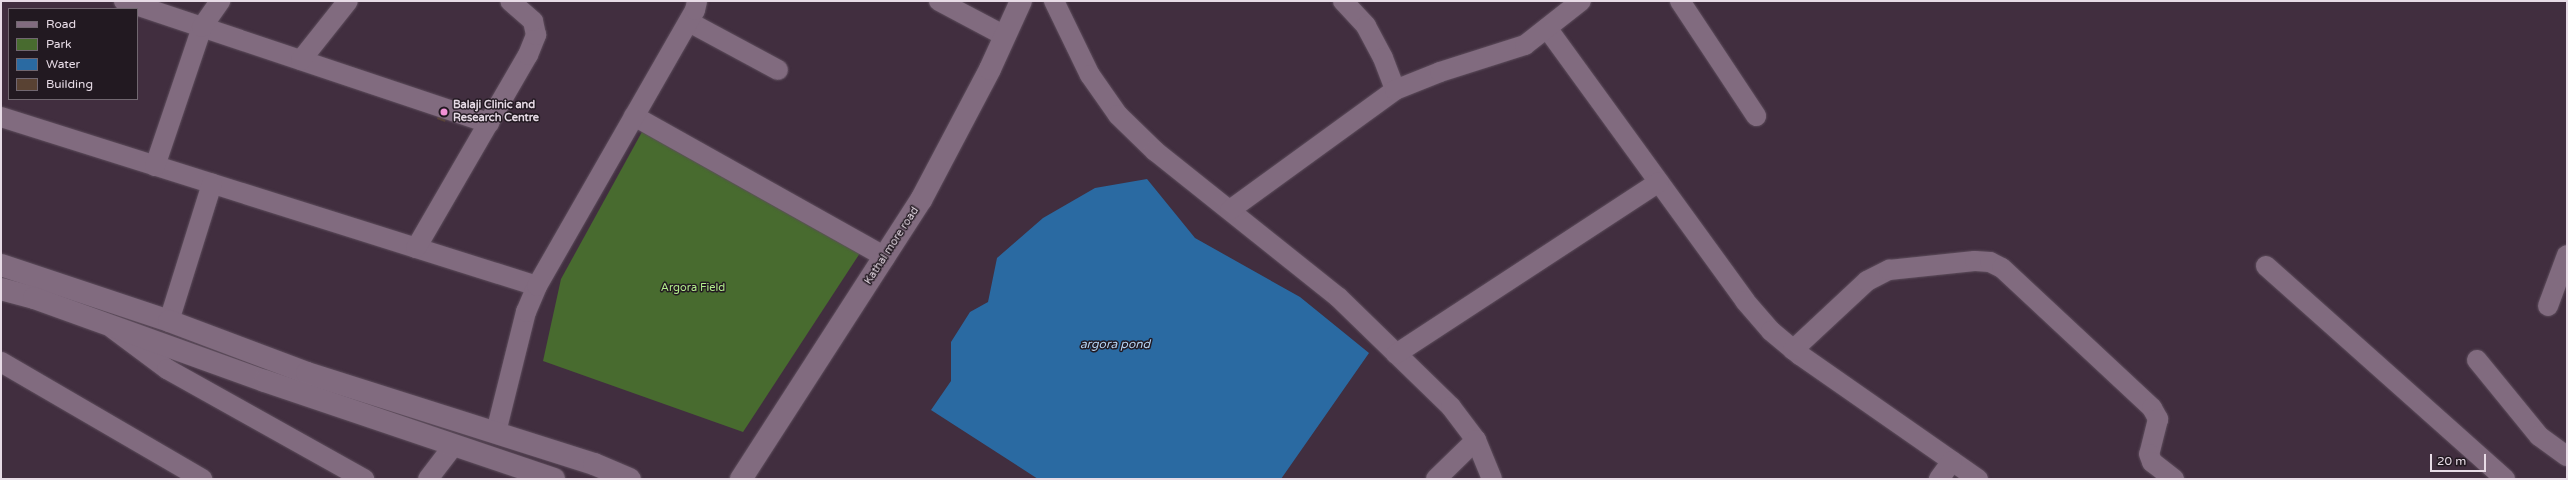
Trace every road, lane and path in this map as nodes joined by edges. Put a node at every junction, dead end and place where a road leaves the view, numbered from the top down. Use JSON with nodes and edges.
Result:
{"nodes":[{"id":1,"x":124,"y":1,"type":"edge"},
{"id":2,"x":220,"y":1,"type":"edge"},
{"id":3,"x":348,"y":1,"type":"edge"},
{"id":4,"x":510,"y":1,"type":"edge"},
{"id":5,"x":697,"y":1,"type":"edge"},
{"id":6,"x":939,"y":1,"type":"edge"},
{"id":7,"x":1021,"y":1,"type":"edge"},
{"id":8,"x":1054,"y":1,"type":"edge"},
{"id":9,"x":1343,"y":1,"type":"edge"},
{"id":10,"x":1580,"y":1,"type":"edge"},
{"id":11,"x":1680,"y":1,"type":"edge"},
{"id":12,"x":689,"y":22,"type":"junction"},
{"id":13,"x":202,"y":27,"type":"junction"},
{"id":14,"x":1547,"y":28,"type":"junction"},
{"id":15,"x":1005,"y":36,"type":"junction"},
{"id":16,"x":301,"y":60,"type":"junction"},
{"id":17,"x":778,"y":70,"type":"dead end"},
{"id":18,"x":1395,"y":90,"type":"junction"},
{"id":19,"x":634,"y":116,"type":"junction"},
{"id":20,"x":1756,"y":116,"type":"dead end"},
{"id":21,"x":1,"y":117,"type":"edge"},
{"id":22,"x":489,"y":123,"type":"junction"},
{"id":23,"x":155,"y":166,"type":"junction"},
{"id":24,"x":1659,"y":182,"type":"junction"},
{"id":25,"x":212,"y":184,"type":"junction"},
{"id":26,"x":1230,"y":210,"type":"junction"},
{"id":27,"x":416,"y":248,"type":"junction"},
{"id":28,"x":2567,"y":256,"type":"edge"},
{"id":29,"x":885,"y":257,"type":"junction"},
{"id":30,"x":1,"y":265,"type":"edge"},
{"id":31,"x":2266,"y":266,"type":"dead end"},
{"id":32,"x":537,"y":286,"type":"junction"},
{"id":33,"x":1,"y":289,"type":"edge"},
{"id":34,"x":2548,"y":306,"type":"dead end"},
{"id":35,"x":103,"y":321,"type":"junction"},
{"id":36,"x":169,"y":321,"type":"junction"},
{"id":37,"x":1793,"y":350,"type":"junction"},
{"id":38,"x":1396,"y":354,"type":"junction"},
{"id":39,"x":2477,"y":360,"type":"dead end"},
{"id":40,"x":1,"y":362,"type":"edge"},
{"id":41,"x":496,"y":432,"type":"junction"},
{"id":42,"x":1476,"y":440,"type":"junction"},
{"id":43,"x":454,"y":445,"type":"junction"},
{"id":44,"x":2567,"y":456,"type":"edge"},
{"id":45,"x":1952,"y":461,"type":"junction"},
{"id":46,"x":202,"y":479,"type":"edge"},
{"id":47,"x":364,"y":479,"type":"edge"},
{"id":48,"x":428,"y":479,"type":"edge"},
{"id":49,"x":554,"y":479,"type":"edge"},
{"id":50,"x":630,"y":479,"type":"edge"},
{"id":51,"x":741,"y":479,"type":"edge"},
{"id":52,"x":1436,"y":479,"type":"edge"},
{"id":53,"x":1492,"y":479,"type":"edge"},
{"id":54,"x":1939,"y":479,"type":"edge"},
{"id":55,"x":1978,"y":479,"type":"edge"},
{"id":56,"x":2174,"y":479,"type":"edge"},
{"id":57,"x":2505,"y":479,"type":"edge"}],
"edges":[{"from":1,"to":13,"type":"street"},
{"from":2,"to":13,"type":"street"},
{"from":3,"to":16,"type":"street"},
{"from":4,"to":22,"type":"street"},
{"from":5,"to":12,"type":"street"},
{"from":6,"to":15,"type":"street"},
{"from":7,"to":15,"type":"main road","name":"Kathal more road"},
{"from":8,"to":26,"type":"street"},
{"from":9,"to":18,"type":"street"},
{"from":10,"to":14,"type":"street"},
{"from":11,"to":20,"type":"street"},
{"from":12,"to":17,"type":"street"},
{"from":12,"to":19,"type":"street"},
{"from":13,"to":16,"type":"street"},
{"from":13,"to":23,"type":"street"},
{"from":14,"to":18,"type":"street"},
{"from":14,"to":24,"type":"street"},
{"from":15,"to":29,"type":"main road","name":"Kathal more road"},
{"from":16,"to":22,"type":"street"},
{"from":18,"to":26,"type":"street"},
{"from":19,"to":29,"type":"street"},
{"from":19,"to":32,"type":"street"},
{"from":21,"to":23,"type":"street"},
{"from":22,"to":27,"type":"street"},
{"from":23,"to":25,"type":"street"},
{"from":24,"to":37,"type":"street"},
{"from":24,"to":38,"type":"street"},
{"from":25,"to":27,"type":"street"},
{"from":25,"to":36,"type":"street"},
{"from":26,"to":38,"type":"street"},
{"from":27,"to":32,"type":"street"},
{"from":28,"to":34,"type":"street"},
{"from":29,"to":51,"type":"main road","name":"Kathal more road"},
{"from":30,"to":36,"type":"main road"},
{"from":31,"to":57,"type":"street"},
{"from":32,"to":41,"type":"street"},
{"from":33,"to":35,"type":"main road"},
{"from":35,"to":43,"type":"main road"},
{"from":35,"to":47,"type":"street"},
{"from":36,"to":41,"type":"main road"},
{"from":37,"to":45,"type":"street"},
{"from":37,"to":56,"type":"street"},
{"from":38,"to":42,"type":"street"},
{"from":39,"to":44,"type":"street"},
{"from":40,"to":46,"type":"street"},
{"from":41,"to":50,"type":"main road"},
{"from":42,"to":52,"type":"street"},
{"from":42,"to":53,"type":"street"},
{"from":43,"to":48,"type":"street"},
{"from":43,"to":49,"type":"main road"},
{"from":45,"to":54,"type":"street"},
{"from":45,"to":55,"type":"street"}]}
